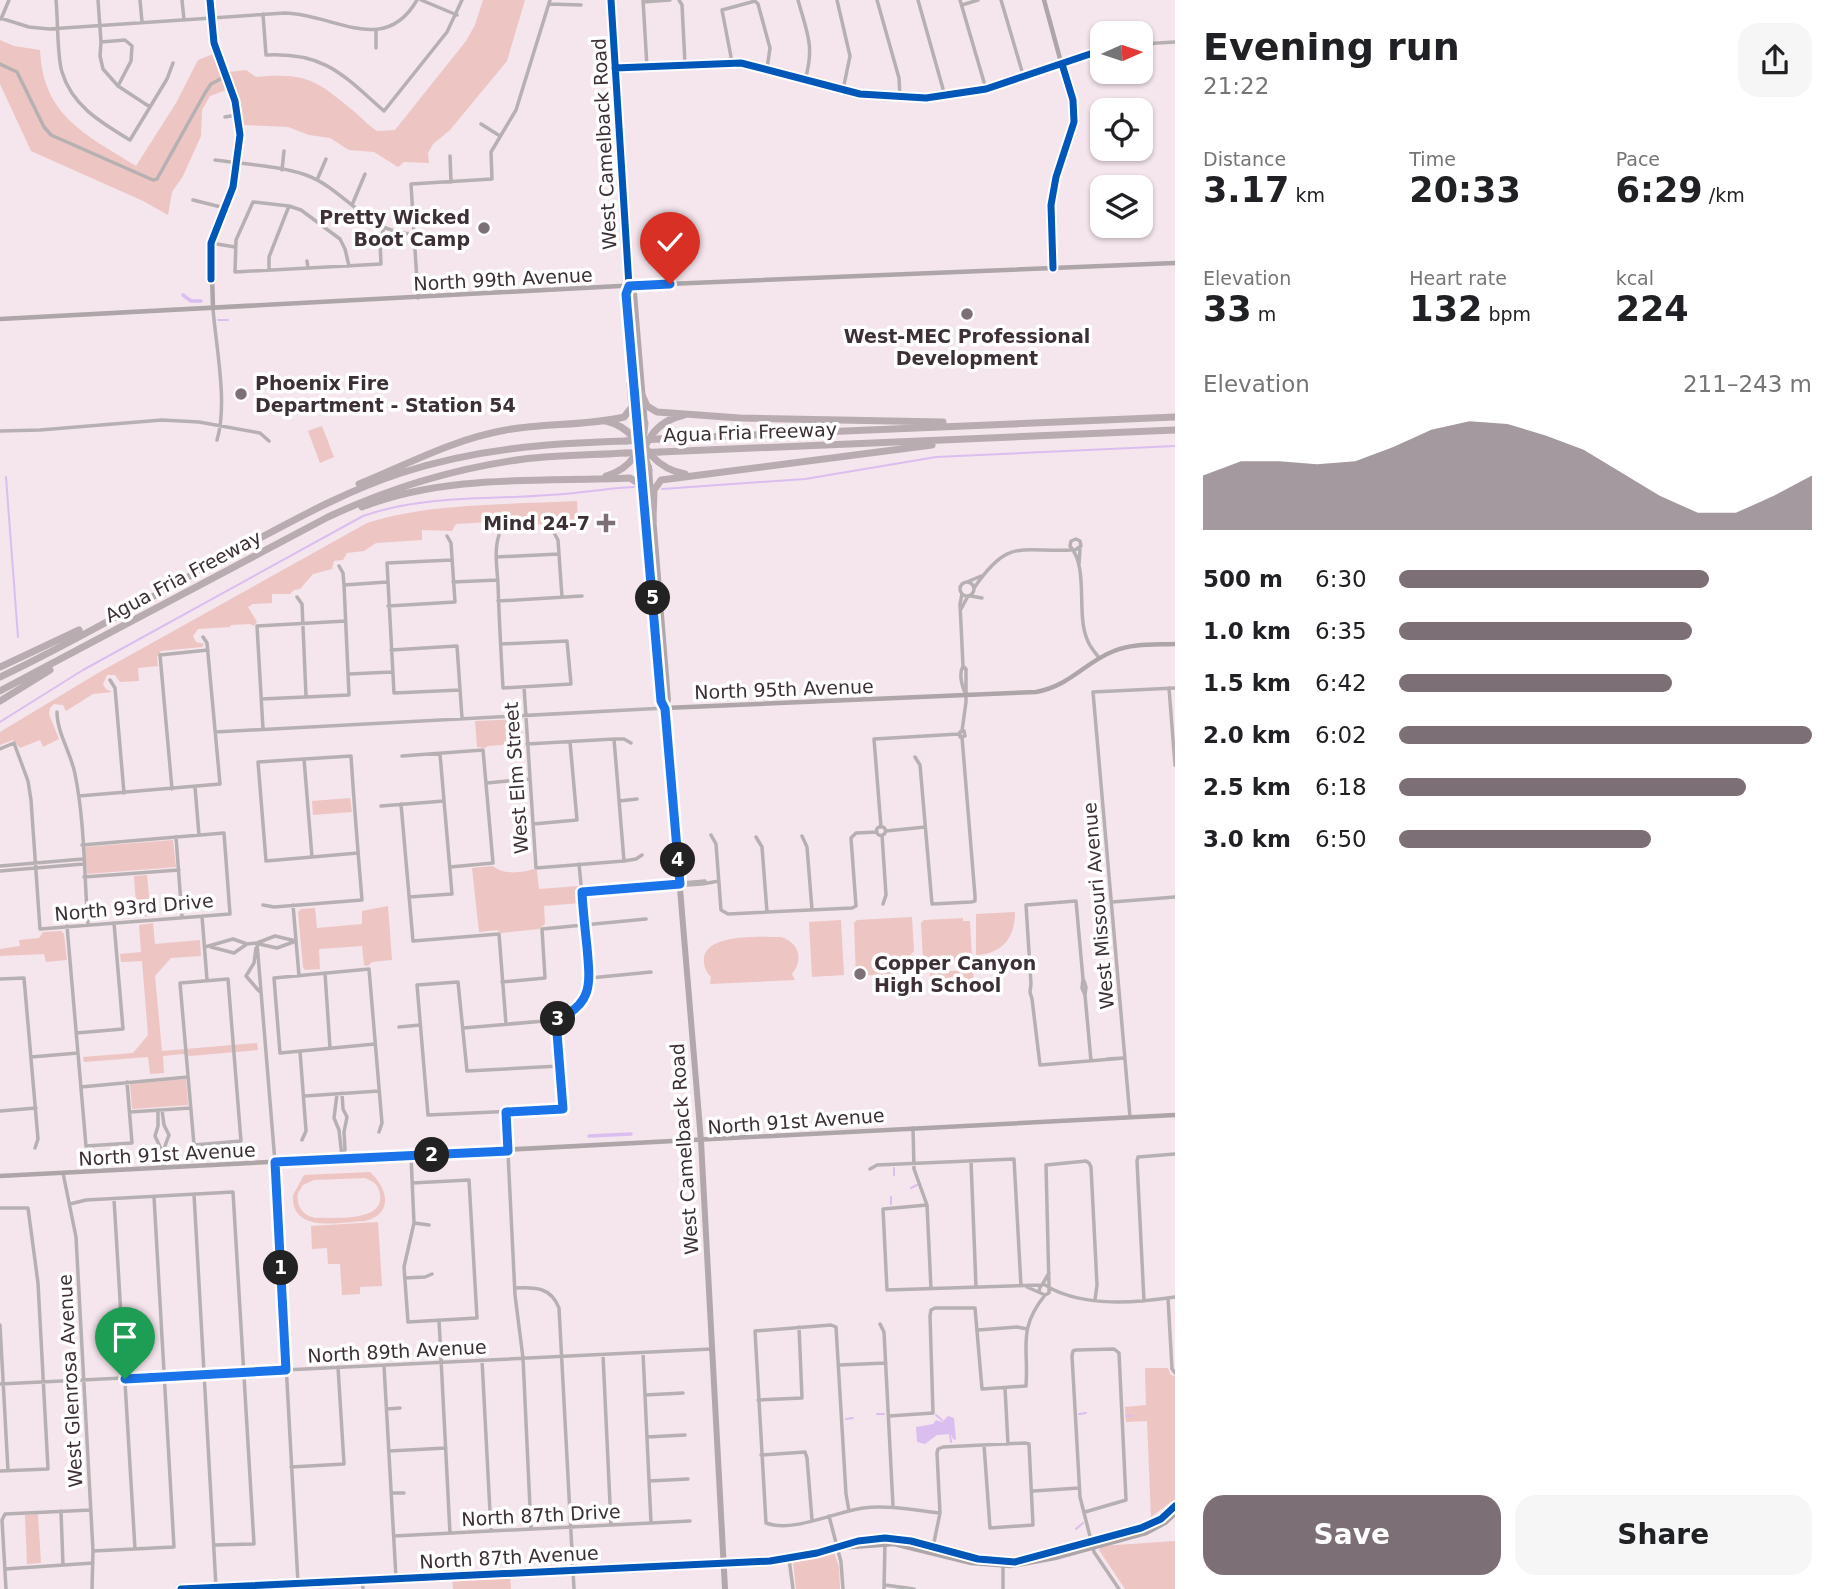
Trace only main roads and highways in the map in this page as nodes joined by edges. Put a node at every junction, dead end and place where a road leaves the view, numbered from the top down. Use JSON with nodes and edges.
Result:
{"nodes":[{"id":1,"x":210,"y":0,"type":"edge"},
{"id":2,"x":611,"y":0,"type":"edge"},
{"id":3,"x":1044,"y":0,"type":"edge"},
{"id":4,"x":1175,"y":263,"type":"edge"},
{"id":5,"x":1053,"y":268,"type":"junction"},
{"id":6,"x":629,"y":286,"type":"junction"},
{"id":7,"x":213,"y":309,"type":"junction"},
{"id":8,"x":0,"y":319,"type":"edge"},
{"id":9,"x":632,"y":375,"type":"junction"},
{"id":10,"x":642,"y":395,"type":"junction"},
{"id":11,"x":691,"y":414,"type":"junction"},
{"id":12,"x":1175,"y":416,"type":"edge"},
{"id":13,"x":599,"y":420,"type":"junction"},
{"id":14,"x":641,"y":423,"type":"junction"},
{"id":15,"x":990,"y":425,"type":"junction"},
{"id":16,"x":1175,"y":431,"type":"edge"},
{"id":17,"x":991,"y":438,"type":"junction"},
{"id":18,"x":642,"y":446,"type":"junction"},
{"id":19,"x":645,"y":470,"type":"junction"},
{"id":20,"x":697,"y":474,"type":"junction"},
{"id":21,"x":598,"y":478,"type":"junction"},
{"id":22,"x":643,"y":495,"type":"junction"},
{"id":23,"x":653,"y":521,"type":"junction"},
{"id":24,"x":287,"y":524,"type":"junction"},
{"id":25,"x":290,"y":537,"type":"junction"},
{"id":26,"x":648,"y":548,"type":"junction"},
{"id":27,"x":161,"y":590,"type":"junction"},
{"id":28,"x":660,"y":600,"type":"junction"},
{"id":29,"x":165,"y":603,"type":"junction"},
{"id":30,"x":655,"y":635,"type":"junction"},
{"id":31,"x":1175,"y":644,"type":"edge"},
{"id":32,"x":0,"y":667,"type":"edge"},
{"id":33,"x":0,"y":677,"type":"edge"},
{"id":34,"x":0,"y":691,"type":"edge"},
{"id":35,"x":0,"y":701,"type":"edge"},
{"id":36,"x":665,"y":709,"type":"junction"},
{"id":37,"x":1175,"y":1115,"type":"edge"},
{"id":38,"x":702,"y":1141,"type":"junction"},
{"id":39,"x":0,"y":1176,"type":"edge"},
{"id":40,"x":1175,"y":1506,"type":"edge"},
{"id":41,"x":1175,"y":1514,"type":"edge"},
{"id":42,"x":1093,"y":1544,"type":"junction"},
{"id":43,"x":724,"y":1563,"type":"junction"},
{"id":44,"x":216,"y":1588,"type":"edge"},
{"id":45,"x":181,"y":1589,"type":"edge"},
{"id":46,"x":725,"y":1589,"type":"edge"}],
"edges":[{"from":1,"to":7,"type":"main road"},
{"from":2,"to":6,"type":"main road","name":"West Camelback Road"},
{"from":3,"to":5,"type":"main road"},
{"from":4,"to":5,"type":"main road","name":"North 99th Avenue"},
{"from":5,"to":6,"type":"main road","name":"North 99th Avenue"},
{"from":6,"to":7,"type":"main road","name":"North 99th Avenue"},
{"from":6,"to":9,"type":"main road","name":"West Camelback Road"},
{"from":6,"to":10,"type":"main road","name":"West Camelback Road"},
{"from":7,"to":8,"type":"main road","name":"North 99th Avenue"},
{"from":9,"to":13,"type":"highway"},
{"from":9,"to":14,"type":"main road","name":"West Camelback Road"},
{"from":10,"to":11,"type":"highway"},
{"from":10,"to":14,"type":"main road","name":"West Camelback Road"},
{"from":11,"to":15,"type":"highway"},
{"from":11,"to":18,"type":"highway"},
{"from":12,"to":15,"type":"highway","name":"Agua Fria Freeway"},
{"from":13,"to":18,"type":"highway"},
{"from":13,"to":24,"type":"highway"},
{"from":14,"to":18,"type":"highway"},
{"from":15,"to":24,"type":"highway","name":"Agua Fria Freeway","bridge":true},
{"from":16,"to":17,"type":"highway","name":"Agua Fria Freeway"},
{"from":17,"to":20,"type":"highway"},
{"from":17,"to":25,"type":"highway","name":"Agua Fria Freeway","bridge":true},
{"from":18,"to":19,"type":"highway"},
{"from":18,"to":20,"type":"highway"},
{"from":18,"to":21,"type":"highway"},
{"from":19,"to":22,"type":"main road","name":"West Camelback Road"},
{"from":19,"to":23,"type":"main road","name":"West Camelback Road"},
{"from":20,"to":23,"type":"highway"},
{"from":21,"to":22,"type":"highway"},
{"from":21,"to":25,"type":"highway"},
{"from":22,"to":26,"type":"main road","name":"West Camelback Road"},
{"from":23,"to":28,"type":"main road","name":"West Camelback Road"},
{"from":24,"to":27,"type":"highway","name":"Agua Fria Freeway"},
{"from":25,"to":29,"type":"highway","name":"Agua Fria Freeway"},
{"from":26,"to":28,"type":"main road"},
{"from":26,"to":30,"type":"main road","name":"West Camelback Road"},
{"from":27,"to":32,"type":"highway"},
{"from":27,"to":33,"type":"highway","name":"Agua Fria Freeway"},
{"from":28,"to":30,"type":"main road"},
{"from":28,"to":36,"type":"main road","name":"West Camelback Road"},
{"from":29,"to":34,"type":"highway","name":"Agua Fria Freeway"},
{"from":29,"to":35,"type":"highway"},
{"from":30,"to":36,"type":"main road","name":"West Camelback Road"},
{"from":31,"to":36,"type":"main road","name":"North 95th Avenue"},
{"from":36,"to":38,"type":"main road","name":"West Camelback Road"},
{"from":37,"to":38,"type":"main road","name":"North 91st Avenue"},
{"from":38,"to":39,"type":"main road","name":"North 91st Avenue"},
{"from":38,"to":43,"type":"main road","name":"West Camelback Road"},
{"from":40,"to":42,"type":"main road","name":"North 87th Avenue"},
{"from":41,"to":42,"type":"main road","name":"North 87th Avenue"},
{"from":42,"to":43,"type":"main road","name":"North 87th Avenue"},
{"from":43,"to":44,"type":"main road","name":"North 87th Avenue"},
{"from":43,"to":46,"type":"main road","name":"West Camelback Road"},
{"from":44,"to":45,"type":"main road","name":"North 87th Avenue"}]}
